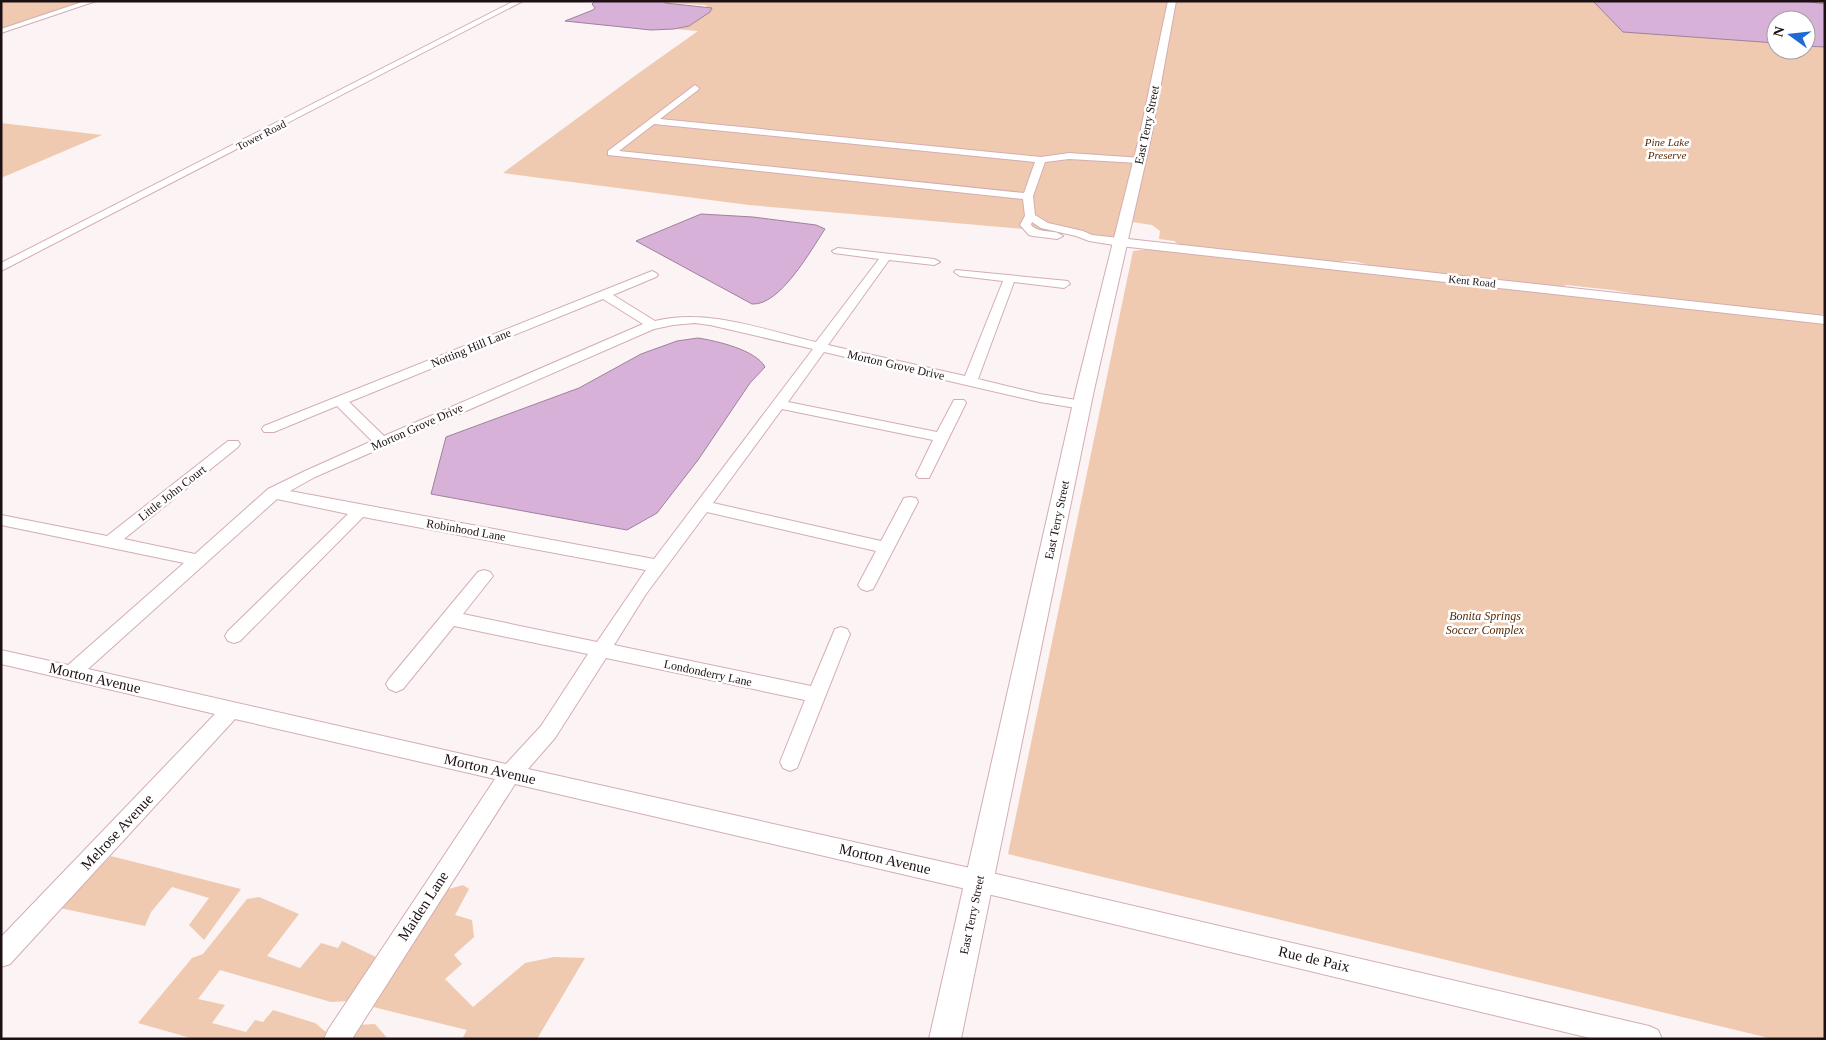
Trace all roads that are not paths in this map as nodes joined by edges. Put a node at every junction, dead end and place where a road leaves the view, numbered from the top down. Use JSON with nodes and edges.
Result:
{"nodes":[{"id":1,"x":93,"y":1,"type":"edge"},
{"id":2,"x":520,"y":1,"type":"edge"},
{"id":3,"x":1172,"y":1,"type":"edge"},
{"id":4,"x":1,"y":31,"type":"edge"},
{"id":5,"x":694,"y":88,"type":"dead end"},
{"id":6,"x":652,"y":121,"type":"junction"},
{"id":7,"x":1041,"y":160,"type":"junction"},
{"id":8,"x":1139,"y":160,"type":"junction"},
{"id":9,"x":1028,"y":196,"type":"junction"},
{"id":10,"x":1028,"y":221,"type":"junction"},
{"id":11,"x":1089,"y":238,"type":"junction"},
{"id":12,"x":1120,"y":242,"type":"junction"},
{"id":13,"x":838,"y":251,"type":"dead end"},
{"id":14,"x":886,"y":257,"type":"junction"},
{"id":15,"x":934,"y":262,"type":"dead end"},
{"id":16,"x":1,"y":268,"type":"edge"},
{"id":17,"x":960,"y":272,"type":"dead end"},
{"id":18,"x":652,"y":275,"type":"dead end"},
{"id":19,"x":1010,"y":278,"type":"junction"},
{"id":20,"x":1064,"y":284,"type":"dead end"},
{"id":21,"x":603,"y":294,"type":"junction"},
{"id":22,"x":1825,"y":320,"type":"edge"},
{"id":23,"x":653,"y":325,"type":"junction"},
{"id":24,"x":822,"y":347,"type":"junction"},
{"id":25,"x":970,"y":382,"type":"junction"},
{"id":26,"x":340,"y":401,"type":"junction"},
{"id":27,"x":960,"y":403,"type":"dead end"},
{"id":28,"x":778,"y":404,"type":"junction"},
{"id":29,"x":1082,"y":405,"type":"junction"},
{"id":30,"x":270,"y":429,"type":"dead end"},
{"id":31,"x":943,"y":438,"type":"junction"},
{"id":32,"x":382,"y":443,"type":"junction"},
{"id":33,"x":233,"y":444,"type":"dead end"},
{"id":34,"x":924,"y":475,"type":"dead end"},
{"id":35,"x":274,"y":493,"type":"junction"},
{"id":36,"x":910,"y":502,"type":"dead end"},
{"id":37,"x":703,"y":506,"type":"junction"},
{"id":38,"x":360,"y":511,"type":"junction"},
{"id":39,"x":1,"y":520,"type":"edge"},
{"id":40,"x":110,"y":542,"type":"junction"},
{"id":41,"x":886,"y":548,"type":"junction"},
{"id":42,"x":197,"y":560,"type":"junction"},
{"id":43,"x":658,"y":566,"type":"junction"},
{"id":44,"x":484,"y":576,"type":"dead end"},
{"id":45,"x":866,"y":585,"type":"dead end"},
{"id":46,"x":450,"y":618,"type":"junction"},
{"id":47,"x":841,"y":634,"type":"dead end"},
{"id":48,"x":234,"y":636,"type":"dead end"},
{"id":49,"x":600,"y":650,"type":"junction"},
{"id":50,"x":1,"y":657,"type":"edge"},
{"id":51,"x":71,"y":672,"type":"junction"},
{"id":52,"x":396,"y":684,"type":"dead end"},
{"id":53,"x":817,"y":695,"type":"junction"},
{"id":54,"x":232,"y":709,"type":"junction"},
{"id":55,"x":790,"y":762,"type":"dead end"},
{"id":56,"x":510,"y":774,"type":"junction"},
{"id":57,"x":979,"y":881,"type":"junction"},
{"id":58,"x":2,"y":952,"type":"edge"},
{"id":59,"x":337,"y":1039,"type":"edge"},
{"id":60,"x":945,"y":1039,"type":"edge"},
{"id":61,"x":1649,"y":1039,"type":"edge"}],
"edges":[{"from":1,"to":4,"type":"street"},
{"from":2,"to":16,"type":"street","name":"Tower Road"},
{"from":3,"to":8,"type":"street","name":"East Terry Street"},
{"from":5,"to":6,"type":"street"},
{"from":6,"to":7,"type":"street"},
{"from":6,"to":9,"type":"street"},
{"from":7,"to":8,"type":"street"},
{"from":7,"to":9,"type":"street"},
{"from":8,"to":12,"type":"street","name":"East Terry Street"},
{"from":9,"to":10,"type":"street"},
{"from":10,"to":11,"type":"street"},
{"from":10,"to":11,"type":"street"},
{"from":11,"to":12,"type":"street","name":"Kent Road"},
{"from":12,"to":22,"type":"street","name":"Kent Road"},
{"from":12,"to":29,"type":"street","name":"East Terry Street"},
{"from":13,"to":14,"type":"street"},
{"from":14,"to":15,"type":"street"},
{"from":14,"to":24,"type":"street"},
{"from":17,"to":19,"type":"street"},
{"from":18,"to":21,"type":"street","name":"Notting Hill Lane"},
{"from":19,"to":20,"type":"street"},
{"from":19,"to":25,"type":"street"},
{"from":21,"to":23,"type":"street"},
{"from":21,"to":26,"type":"street","name":"Notting Hill Lane"},
{"from":23,"to":24,"type":"street","name":"Morton Grove Drive"},
{"from":23,"to":32,"type":"street","name":"Morton Grove Drive"},
{"from":24,"to":25,"type":"street","name":"Morton Grove Drive"},
{"from":24,"to":28,"type":"street"},
{"from":25,"to":29,"type":"street","name":"Morton Grove Drive"},
{"from":26,"to":30,"type":"street","name":"Notting Hill Lane"},
{"from":26,"to":32,"type":"street"},
{"from":27,"to":31,"type":"street"},
{"from":28,"to":31,"type":"street"},
{"from":28,"to":37,"type":"street"},
{"from":29,"to":57,"type":"street","name":"East Terry Street"},
{"from":31,"to":34,"type":"street"},
{"from":32,"to":35,"type":"street","name":"Morton Grove Drive"},
{"from":33,"to":40,"type":"street","name":"Little John Court"},
{"from":35,"to":38,"type":"street","name":"Robinhood Lane"},
{"from":35,"to":42,"type":"street","name":"Morton Grove Drive"},
{"from":36,"to":41,"type":"street"},
{"from":37,"to":41,"type":"street"},
{"from":37,"to":43,"type":"street"},
{"from":38,"to":43,"type":"street","name":"Robinhood Lane"},
{"from":38,"to":48,"type":"street"},
{"from":39,"to":40,"type":"street"},
{"from":40,"to":42,"type":"street"},
{"from":41,"to":45,"type":"street"},
{"from":42,"to":51,"type":"street","name":"Morton Grove Drive"},
{"from":43,"to":49,"type":"street"},
{"from":44,"to":46,"type":"street"},
{"from":46,"to":49,"type":"street","name":"Londonderry Lane"},
{"from":46,"to":52,"type":"street"},
{"from":47,"to":53,"type":"street"},
{"from":49,"to":53,"type":"street","name":"Londonderry Lane"},
{"from":49,"to":56,"type":"street"},
{"from":50,"to":51,"type":"street","name":"Morton Avenue"},
{"from":51,"to":54,"type":"street","name":"Morton Avenue"},
{"from":53,"to":55,"type":"street"},
{"from":54,"to":56,"type":"street","name":"Morton Avenue"},
{"from":54,"to":58,"type":"street","name":"Melrose Avenue"},
{"from":56,"to":57,"type":"street","name":"Morton Avenue"},
{"from":56,"to":59,"type":"street","name":"Maiden Lane"},
{"from":57,"to":60,"type":"street","name":"East Terry Street"},
{"from":57,"to":61,"type":"street","name":"Rue de Paix"}]}
